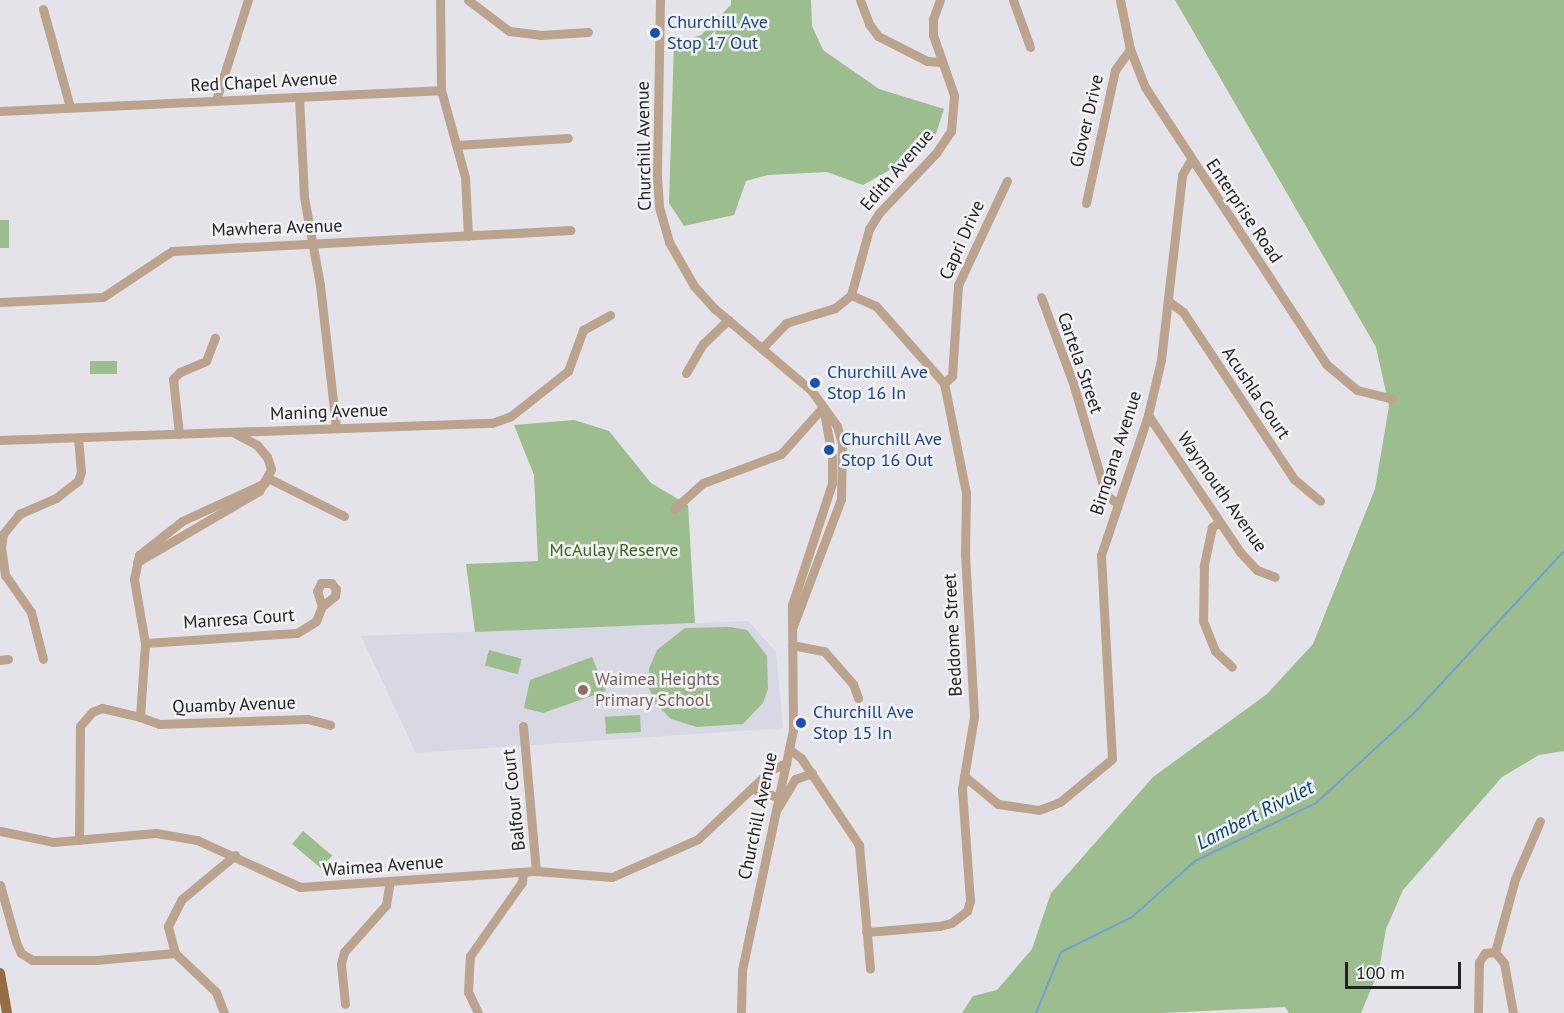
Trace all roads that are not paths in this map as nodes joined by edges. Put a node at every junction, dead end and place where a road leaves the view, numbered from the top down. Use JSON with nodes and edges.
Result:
{"nodes":[{"id":1,"x":248,"y":0,"type":"edge"},
{"id":2,"x":440,"y":0,"type":"edge"},
{"id":3,"x":468,"y":0,"type":"edge"},
{"id":4,"x":660,"y":0,"type":"edge"},
{"id":5,"x":860,"y":0,"type":"edge"},
{"id":6,"x":940,"y":0,"type":"edge"},
{"id":7,"x":1013,"y":0,"type":"edge"},
{"id":8,"x":1120,"y":0,"type":"edge"},
{"id":9,"x":43,"y":9,"type":"dead end"},
{"id":10,"x":588,"y":32,"type":"dead end"},
{"id":11,"x":1030,"y":47,"type":"dead end"},
{"id":12,"x":1130,"y":49,"type":"junction"},
{"id":13,"x":941,"y":62,"type":"junction"},
{"id":14,"x":441,"y":90,"type":"junction"},
{"id":15,"x":299,"y":97,"type":"junction"},
{"id":16,"x":216,"y":100,"type":"junction"},
{"id":17,"x":70,"y":107,"type":"junction"},
{"id":18,"x":0,"y":111,"type":"edge"},
{"id":19,"x":568,"y":138,"type":"dead end"},
{"id":20,"x":457,"y":145,"type":"junction"},
{"id":21,"x":1190,"y":161,"type":"junction"},
{"id":22,"x":1007,"y":181,"type":"dead end"},
{"id":23,"x":1086,"y":203,"type":"dead end"},
{"id":24,"x":570,"y":230,"type":"dead end"},
{"id":25,"x":468,"y":236,"type":"junction"},
{"id":26,"x":313,"y":244,"type":"junction"},
{"id":27,"x":851,"y":295,"type":"junction"},
{"id":28,"x":1041,"y":297,"type":"dead end"},
{"id":29,"x":1168,"y":301,"type":"junction"},
{"id":30,"x":0,"y":302,"type":"edge"},
{"id":31,"x":610,"y":315,"type":"dead end"},
{"id":32,"x":728,"y":320,"type":"junction"},
{"id":33,"x":215,"y":338,"type":"dead end"},
{"id":34,"x":763,"y":347,"type":"junction"},
{"id":35,"x":686,"y":373,"type":"dead end"},
{"id":36,"x":944,"y":383,"type":"junction"},
{"id":37,"x":1392,"y":399,"type":"dead end"},
{"id":38,"x":823,"y":407,"type":"junction"},
{"id":39,"x":1148,"y":415,"type":"junction"},
{"id":40,"x":336,"y":428,"type":"junction"},
{"id":41,"x":232,"y":432,"type":"junction"},
{"id":42,"x":179,"y":434,"type":"junction"},
{"id":43,"x":78,"y":438,"type":"junction"},
{"id":44,"x":0,"y":440,"type":"edge"},
{"id":45,"x":266,"y":481,"type":"junction"},
{"id":46,"x":1320,"y":501,"type":"dead end"},
{"id":47,"x":1117,"y":503,"type":"junction"},
{"id":48,"x":674,"y":509,"type":"dead end"},
{"id":49,"x":344,"y":516,"type":"dead end"},
{"id":50,"x":1220,"y":522,"type":"junction"},
{"id":51,"x":1275,"y":577,"type":"dead end"},
{"id":52,"x":322,"y":606,"type":"dead end"},
{"id":53,"x":145,"y":643,"type":"junction"},
{"id":54,"x":792,"y":645,"type":"junction"},
{"id":55,"x":43,"y":658,"type":"dead end"},
{"id":56,"x":1232,"y":667,"type":"dead end"},
{"id":57,"x":858,"y":698,"type":"dead end"},
{"id":58,"x":140,"y":717,"type":"junction"},
{"id":59,"x":330,"y":725,"type":"dead end"},
{"id":60,"x":523,"y":726,"type":"dead end"},
{"id":61,"x":789,"y":749,"type":"junction"},
{"id":62,"x":786,"y":763,"type":"junction"},
{"id":63,"x":812,"y":774,"type":"junction"},
{"id":64,"x":964,"y":776,"type":"junction"},
{"id":65,"x":753,"y":789,"type":"junction"},
{"id":66,"x":778,"y":797,"type":"junction"},
{"id":67,"x":775,"y":811,"type":"junction"},
{"id":68,"x":1540,"y":820,"type":"dead end"},
{"id":69,"x":0,"y":831,"type":"edge"},
{"id":70,"x":79,"y":840,"type":"junction"},
{"id":71,"x":235,"y":855,"type":"junction"},
{"id":72,"x":536,"y":871,"type":"junction"},
{"id":73,"x":523,"y":872,"type":"junction"},
{"id":74,"x":390,"y":881,"type":"junction"},
{"id":75,"x":0,"y":885,"type":"edge"},
{"id":76,"x":866,"y":932,"type":"junction"},
{"id":77,"x":1495,"y":952,"type":"junction"},
{"id":78,"x":175,"y":953,"type":"junction"},
{"id":79,"x":870,"y":969,"type":"dead end"},
{"id":80,"x":0,"y":973,"type":"edge"},
{"id":81,"x":345,"y":1004,"type":"dead end"},
{"id":82,"x":7,"y":1013,"type":"edge"},
{"id":83,"x":224,"y":1013,"type":"edge"},
{"id":84,"x":478,"y":1013,"type":"edge"},
{"id":85,"x":741,"y":1013,"type":"edge"},
{"id":86,"x":1478,"y":1013,"type":"edge"},
{"id":87,"x":1513,"y":1013,"type":"edge"}],
"edges":[{"from":1,"to":16,"type":"street"},
{"from":2,"to":14,"type":"street"},
{"from":3,"to":10,"type":"street"},
{"from":4,"to":32,"type":"street","name":"Churchill Avenue"},
{"from":5,"to":13,"type":"street"},
{"from":6,"to":13,"type":"street","name":"Edith Avenue"},
{"from":7,"to":11,"type":"street"},
{"from":8,"to":12,"type":"street","name":"Enterprise Road"},
{"from":9,"to":17,"type":"street"},
{"from":12,"to":21,"type":"street","name":"Enterprise Road"},
{"from":12,"to":23,"type":"street","name":"Glover Drive"},
{"from":13,"to":27,"type":"street","name":"Edith Avenue"},
{"from":14,"to":15,"type":"street","name":"Red Chapel Avenue"},
{"from":14,"to":20,"type":"street"},
{"from":15,"to":16,"type":"street","name":"Red Chapel Avenue"},
{"from":15,"to":26,"type":"street"},
{"from":16,"to":17,"type":"street","name":"Red Chapel Avenue"},
{"from":17,"to":18,"type":"street","name":"Red Chapel Avenue"},
{"from":19,"to":20,"type":"street"},
{"from":20,"to":25,"type":"street"},
{"from":21,"to":29,"type":"street","name":"Birngana Avenue"},
{"from":21,"to":37,"type":"street","name":"Enterprise Road"},
{"from":22,"to":36,"type":"street","name":"Capri Drive"},
{"from":24,"to":25,"type":"street","name":"Mawhera Avenue"},
{"from":25,"to":26,"type":"street","name":"Mawhera Avenue"},
{"from":26,"to":30,"type":"street","name":"Mawhera Avenue"},
{"from":26,"to":40,"type":"street"},
{"from":27,"to":34,"type":"street"},
{"from":27,"to":36,"type":"street"},
{"from":28,"to":47,"type":"street","name":"Cartela Street"},
{"from":29,"to":39,"type":"street","name":"Birngana Avenue"},
{"from":29,"to":46,"type":"street","name":"Acushla Court"},
{"from":31,"to":40,"type":"street","name":"Maning Avenue"},
{"from":32,"to":34,"type":"street","name":"Churchill Avenue"},
{"from":32,"to":35,"type":"street"},
{"from":33,"to":42,"type":"street"},
{"from":34,"to":38,"type":"street","name":"Churchill Avenue"},
{"from":36,"to":64,"type":"street","name":"Beddome Street"},
{"from":38,"to":48,"type":"street"},
{"from":38,"to":54,"type":"street","name":"Churchill Avenue"},
{"from":39,"to":47,"type":"street","name":"Birngana Avenue"},
{"from":39,"to":50,"type":"street","name":"Waymouth Avenue"},
{"from":40,"to":41,"type":"street","name":"Maning Avenue"},
{"from":41,"to":42,"type":"street","name":"Maning Avenue"},
{"from":41,"to":45,"type":"street"},
{"from":42,"to":43,"type":"street","name":"Maning Avenue"},
{"from":43,"to":44,"type":"street","name":"Maning Avenue"},
{"from":43,"to":55,"type":"street"},
{"from":45,"to":49,"type":"street"},
{"from":45,"to":53,"type":"street"},
{"from":47,"to":64,"type":"street","name":"Birngana Avenue"},
{"from":50,"to":51,"type":"street","name":"Waymouth Avenue"},
{"from":50,"to":56,"type":"street"},
{"from":52,"to":53,"type":"street","name":"Manresa Court"},
{"from":53,"to":58,"type":"street"},
{"from":54,"to":57,"type":"street"},
{"from":54,"to":61,"type":"street","name":"Churchill Avenue"},
{"from":58,"to":59,"type":"street","name":"Quamby Avenue"},
{"from":58,"to":70,"type":"street","name":"Quamby Avenue"},
{"from":60,"to":72,"type":"street","name":"Balfour Court"},
{"from":61,"to":62,"type":"street","name":"Churchill Avenue"},
{"from":61,"to":63,"type":"street"},
{"from":62,"to":65,"type":"street","name":"Waimea Avenue"},
{"from":62,"to":66,"type":"street","name":"Churchill Avenue"},
{"from":63,"to":67,"type":"street"},
{"from":63,"to":76,"type":"street"},
{"from":64,"to":76,"type":"street","name":"Beddome Street"},
{"from":65,"to":66,"type":"street"},
{"from":65,"to":72,"type":"street","name":"Waimea Avenue"},
{"from":66,"to":67,"type":"street","name":"Churchill Avenue"},
{"from":67,"to":85,"type":"street","name":"Churchill Avenue"},
{"from":68,"to":77,"type":"street"},
{"from":69,"to":70,"type":"street","name":"Waimea Avenue"},
{"from":70,"to":71,"type":"street","name":"Waimea Avenue"},
{"from":71,"to":74,"type":"street","name":"Waimea Avenue"},
{"from":71,"to":78,"type":"street"},
{"from":72,"to":73,"type":"street","name":"Waimea Avenue"},
{"from":73,"to":74,"type":"street","name":"Waimea Avenue"},
{"from":73,"to":84,"type":"street"},
{"from":74,"to":81,"type":"street"},
{"from":75,"to":78,"type":"street"},
{"from":76,"to":79,"type":"street"},
{"from":77,"to":86,"type":"street"},
{"from":77,"to":87,"type":"street"},
{"from":78,"to":83,"type":"street"},
{"from":80,"to":82,"type":"main road"}]}
